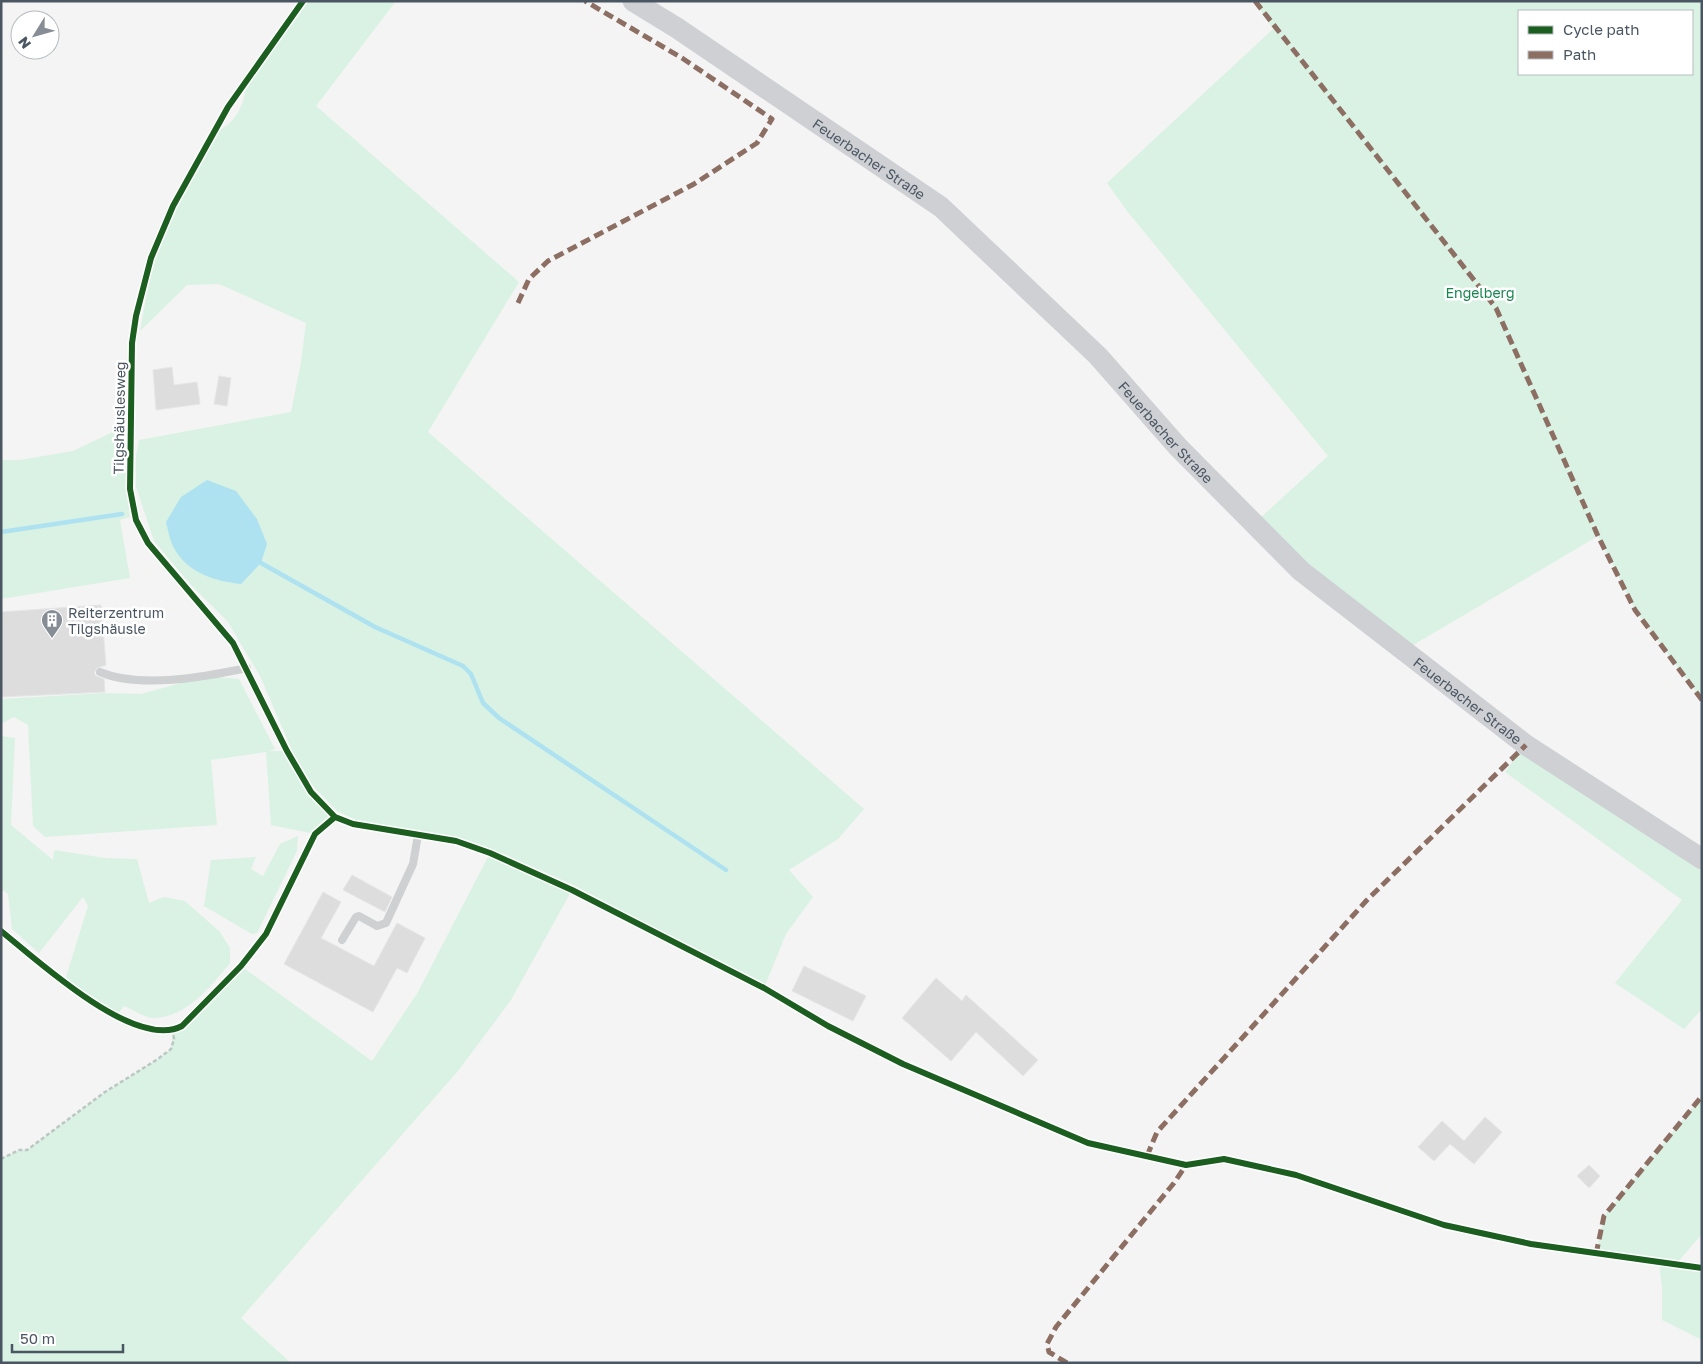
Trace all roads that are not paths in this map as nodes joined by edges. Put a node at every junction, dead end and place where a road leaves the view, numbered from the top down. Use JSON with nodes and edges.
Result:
{"nodes":[{"id":1,"x":303,"y":1,"type":"edge"},
{"id":2,"x":633,"y":1,"type":"edge"},
{"id":3,"x":247,"y":668,"type":"junction"},
{"id":4,"x":100,"y":672,"type":"dead end"},
{"id":5,"x":335,"y":817,"type":"dead end"},
{"id":6,"x":418,"y":834,"type":"dead end"},
{"id":7,"x":1702,"y":859,"type":"edge"},
{"id":8,"x":342,"y":940,"type":"dead end"}],
"edges":[{"from":1,"to":3,"type":"lane","name":"Tilgshäuslesweg"},
{"from":2,"to":7,"type":"main road","name":"Feuerbacher Straße"},
{"from":3,"to":4,"type":"lane"},
{"from":3,"to":5,"type":"lane","name":"Tilgshäuslesweg"},
{"from":6,"to":8,"type":"lane"}]}
